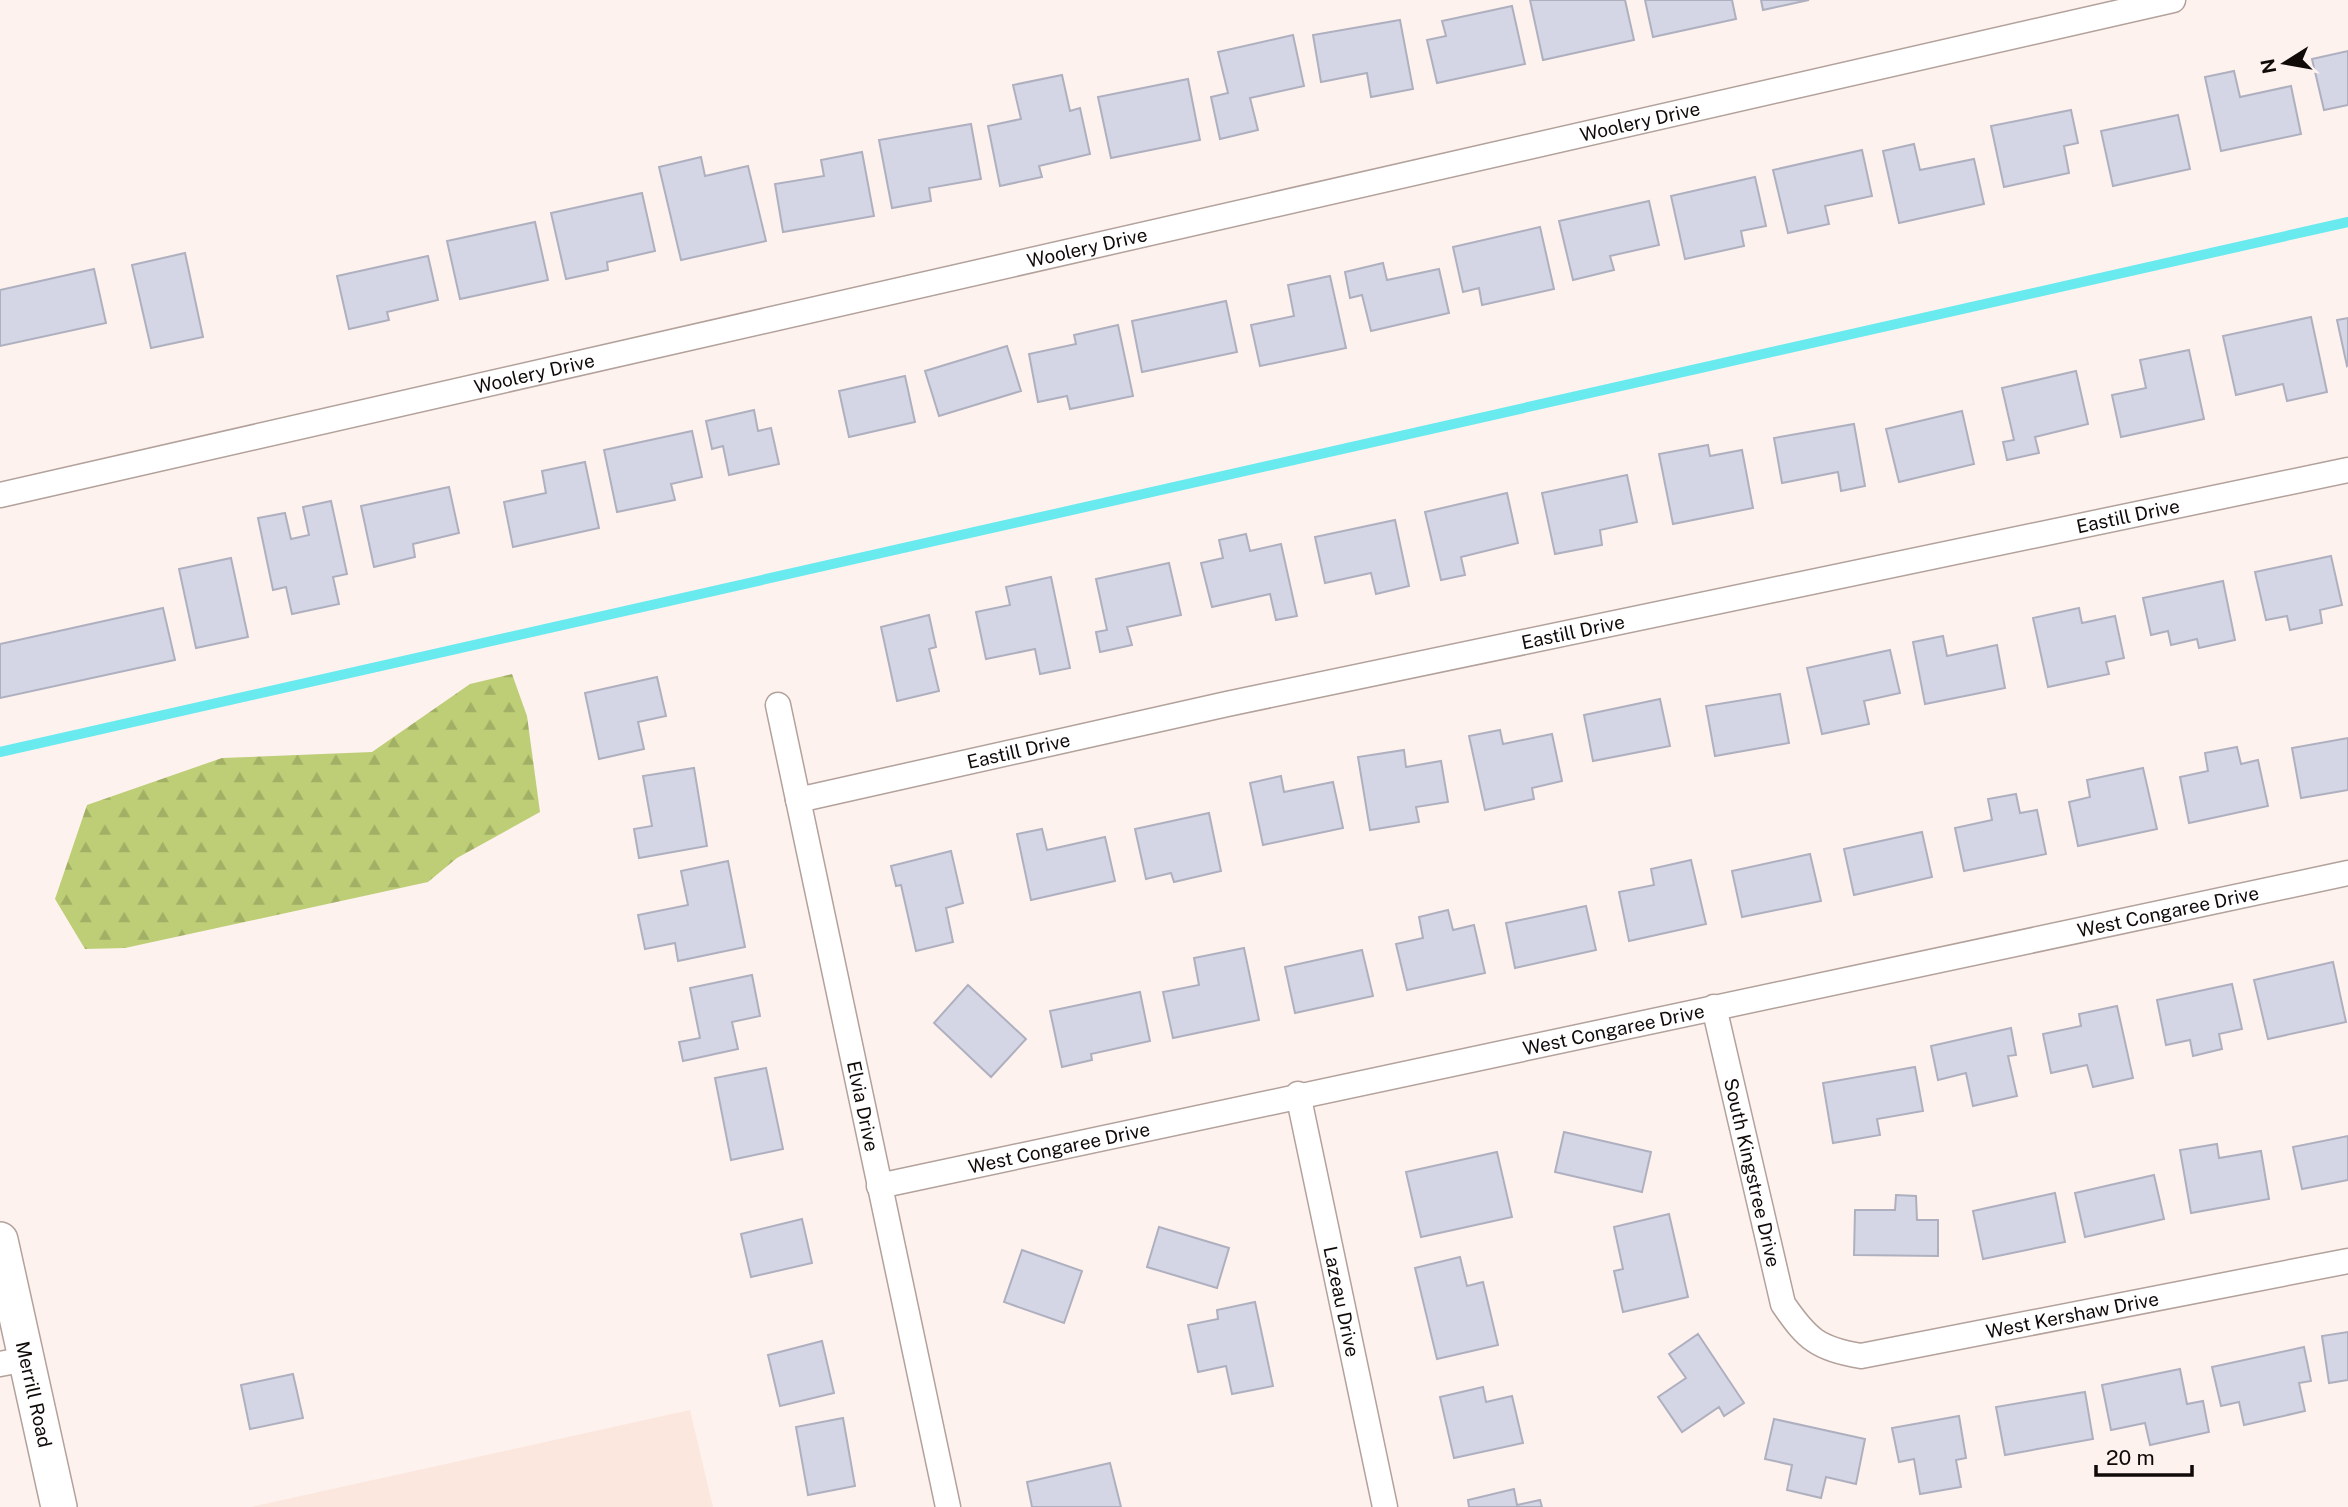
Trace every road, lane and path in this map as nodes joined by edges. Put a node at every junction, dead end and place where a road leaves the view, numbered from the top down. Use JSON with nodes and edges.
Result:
{"nodes":[{"id":1,"x":2174,"y":0,"type":"edge"},
{"id":2,"x":2348,"y":470,"type":"edge"},
{"id":3,"x":0,"y":495,"type":"edge"},
{"id":4,"x":778,"y":705,"type":"dead end"},
{"id":5,"x":798,"y":800,"type":"junction"},
{"id":6,"x":2348,"y":873,"type":"edge"},
{"id":7,"x":1714,"y":1007,"type":"junction"},
{"id":8,"x":1298,"y":1094,"type":"junction"},
{"id":9,"x":879,"y":1185,"type":"junction"},
{"id":10,"x":0,"y":1240,"type":"edge"},
{"id":11,"x":2348,"y":1261,"type":"edge"},
{"id":12,"x":1802,"y":1332,"type":"joint"},
{"id":13,"x":13,"y":1361,"type":"edge"},
{"id":14,"x":59,"y":1507,"type":"edge"},
{"id":15,"x":948,"y":1507,"type":"edge"},
{"id":16,"x":1385,"y":1507,"type":"edge"}],
"edges":[{"from":1,"to":3,"type":"street","name":"Woolery Drive"},
{"from":2,"to":5,"type":"street","name":"Eastill Drive"},
{"from":4,"to":5,"type":"street","name":"Elvia Drive"},
{"from":5,"to":9,"type":"street","name":"Elvia Drive"},
{"from":6,"to":7,"type":"street","name":"West Congaree Drive"},
{"from":7,"to":8,"type":"street","name":"West Congaree Drive"},
{"from":7,"to":12,"type":"street","name":"South Kingstree Drive"},
{"from":8,"to":9,"type":"street","name":"West Congaree Drive"},
{"from":8,"to":16,"type":"street","name":"Lazeau Drive"},
{"from":9,"to":15,"type":"street","name":"Elvia Drive"},
{"from":10,"to":13,"type":"main road","name":"Merrill Road"},
{"from":11,"to":12,"type":"street","name":"West Kershaw Drive"},
{"from":13,"to":14,"type":"main road","name":"Merrill Road"}]}
